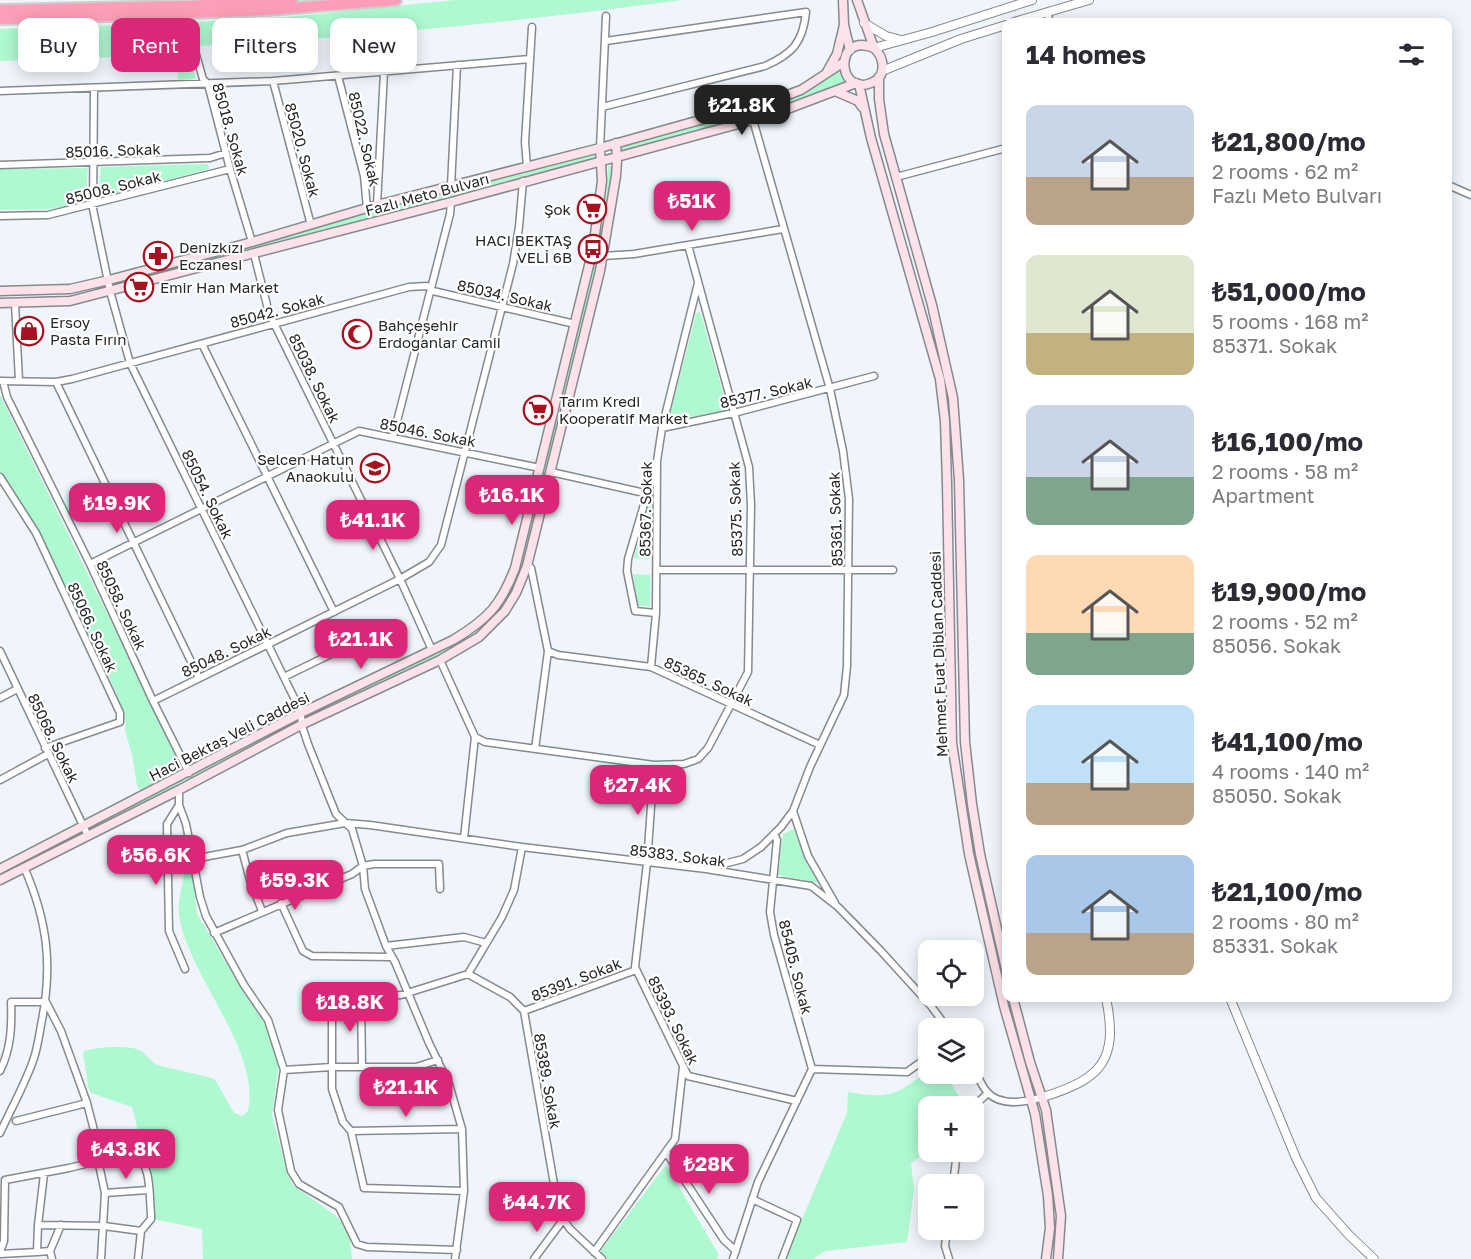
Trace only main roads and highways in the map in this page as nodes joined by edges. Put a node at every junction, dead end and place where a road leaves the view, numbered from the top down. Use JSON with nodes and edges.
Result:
{"nodes":[{"id":1,"x":292,"y":0,"type":"edge"},
{"id":2,"x":396,"y":0,"type":"edge"},
{"id":3,"x":843,"y":0,"type":"edge"},
{"id":4,"x":857,"y":0,"type":"edge"},
{"id":5,"x":0,"y":10,"type":"edge"},
{"id":6,"x":185,"y":12,"type":"junction"},
{"id":7,"x":0,"y":19,"type":"edge"},
{"id":8,"x":844,"y":25,"type":"junction"},
{"id":9,"x":874,"y":48,"type":"junction"},
{"id":10,"x":850,"y":50,"type":"junction"},
{"id":11,"x":844,"y":62,"type":"junction"},
{"id":12,"x":825,"y":74,"type":"junction"},
{"id":13,"x":881,"y":74,"type":"junction"},
{"id":14,"x":857,"y":84,"type":"junction"},
{"id":15,"x":835,"y":91,"type":"junction"},
{"id":16,"x":864,"y":110,"type":"junction"},
{"id":17,"x":616,"y":143,"type":"junction"},
{"id":18,"x":600,"y":148,"type":"junction"},
{"id":19,"x":617,"y":156,"type":"junction"},
{"id":20,"x":602,"y":160,"type":"junction"},
{"id":21,"x":0,"y":291,"type":"edge"},
{"id":22,"x":0,"y":303,"type":"edge"},
{"id":23,"x":0,"y":869,"type":"edge"},
{"id":24,"x":0,"y":880,"type":"edge"},
{"id":25,"x":1002,"y":951,"type":"edge"},
{"id":26,"x":1002,"y":997,"type":"edge"},
{"id":27,"x":1003,"y":1002,"type":"edge"},
{"id":28,"x":1014,"y":1002,"type":"edge"},
{"id":29,"x":1046,"y":1259,"type":"edge"},
{"id":30,"x":1058,"y":1259,"type":"edge"}],
"edges":[{"from":1,"to":6,"type":"highway"},
{"from":2,"to":6,"type":"highway"},
{"from":3,"to":8,"type":"main road"},
{"from":4,"to":9,"type":"main road"},
{"from":5,"to":6,"type":"highway"},
{"from":6,"to":7,"type":"highway"},
{"from":8,"to":10,"type":"main road"},
{"from":8,"to":12,"type":"main road"},
{"from":9,"to":10,"type":"main road"},
{"from":9,"to":13,"type":"main road"},
{"from":10,"to":11,"type":"main road"},
{"from":11,"to":12,"type":"main road","name":"Fazlı Meto Bulvarı"},
{"from":11,"to":14,"type":"main road"},
{"from":12,"to":17,"type":"main road","name":"Fazlı Meto Bulvarı"},
{"from":13,"to":14,"type":"main road"},
{"from":13,"to":25,"type":"main road","name":"Mehmet Fuat Diblan Caddesi"},
{"from":14,"to":15,"type":"main road","name":"Fazlı Meto Bulvarı"},
{"from":14,"to":16,"type":"main road","name":"Mehmet Fuat Diblan Caddesi"},
{"from":15,"to":16,"type":"main road"},
{"from":15,"to":19,"type":"main road","name":"Fazlı Meto Bulvarı"},
{"from":16,"to":26,"type":"main road","name":"Mehmet Fuat Diblan Caddesi"},
{"from":17,"to":18,"type":"main road","name":"Fazlı Meto Bulvarı"},
{"from":17,"to":19,"type":"main road"},
{"from":18,"to":20,"type":"main road","name":"Haci Bektaş Veli Caddesi"},
{"from":18,"to":21,"type":"main road","name":"Fazlı Meto Bulvarı"},
{"from":19,"to":20,"type":"main road","name":"Fazlı Meto Bulvarı"},
{"from":19,"to":24,"type":"main road","name":"Haci Bektaş Veli Caddesi"},
{"from":20,"to":22,"type":"main road","name":"Fazlı Meto Bulvarı"},
{"from":20,"to":23,"type":"main road","name":"Haci Bektaş Veli Caddesi"},
{"from":27,"to":29,"type":"main road","name":"Mehmet Fuat Diblan Caddesi"},
{"from":28,"to":30,"type":"main road"}]}
